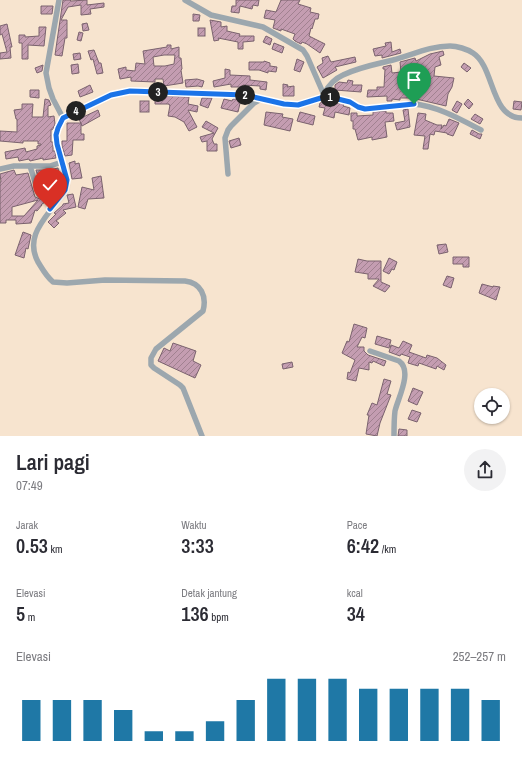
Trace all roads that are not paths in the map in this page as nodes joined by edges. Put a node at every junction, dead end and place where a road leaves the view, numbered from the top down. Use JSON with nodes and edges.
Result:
{"nodes":[{"id":1,"x":59,"y":0,"type":"edge"},
{"id":2,"x":185,"y":0,"type":"edge"},
{"id":3,"x":324,"y":95,"type":"junction"},
{"id":4,"x":261,"y":99,"type":"junction"},
{"id":5,"x":63,"y":118,"type":"junction"},
{"id":6,"x":522,"y":118,"type":"edge"},
{"id":7,"x":481,"y":130,"type":"dead end"},
{"id":8,"x":62,"y":162,"type":"junction"},
{"id":9,"x":30,"y":166,"type":"junction"},
{"id":10,"x":0,"y":169,"type":"edge"},
{"id":11,"x":228,"y":174,"type":"dead end"},
{"id":12,"x":39,"y":195,"type":"dead end"},
{"id":13,"x":370,"y":351,"type":"dead end"},
{"id":14,"x":202,"y":436,"type":"edge"},
{"id":15,"x":394,"y":436,"type":"edge"}],
"edges":[{"from":1,"to":5,"type":"street"},
{"from":2,"to":3,"type":"street"},
{"from":3,"to":4,"type":"street"},
{"from":3,"to":6,"type":"street"},
{"from":3,"to":7,"type":"street"},
{"from":4,"to":5,"type":"street"},
{"from":4,"to":11,"type":"street"},
{"from":5,"to":8,"type":"street"},
{"from":8,"to":9,"type":"street"},
{"from":8,"to":14,"type":"street"},
{"from":9,"to":10,"type":"street"},
{"from":9,"to":12,"type":"street"},
{"from":13,"to":15,"type":"street"}]}
